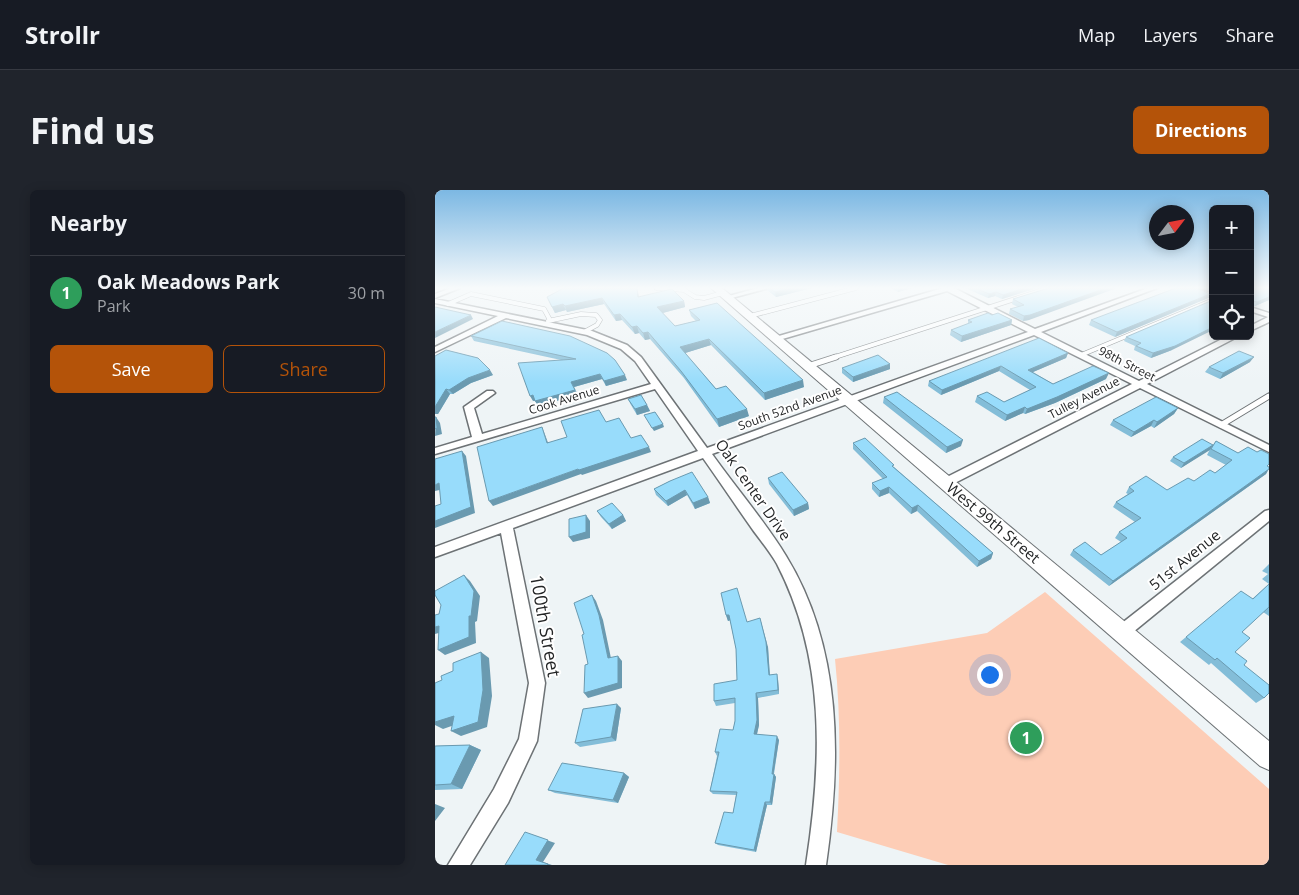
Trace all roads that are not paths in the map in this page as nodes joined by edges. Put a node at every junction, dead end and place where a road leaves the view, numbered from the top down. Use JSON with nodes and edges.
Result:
{"nodes":[{"id":1,"x":497,"y":320,"type":"edge"},
{"id":2,"x":537,"y":320,"type":"edge"},
{"id":3,"x":554,"y":320,"type":"edge"},
{"id":4,"x":600,"y":320,"type":"edge"},
{"id":5,"x":754,"y":320,"type":"edge"},
{"id":6,"x":840,"y":320,"type":"edge"},
{"id":7,"x":952,"y":320,"type":"edge"},
{"id":8,"x":1010,"y":320,"type":"edge"},
{"id":9,"x":1069,"y":320,"type":"edge"},
{"id":10,"x":1166,"y":320,"type":"edge"},
{"id":11,"x":1269,"y":320,"type":"edge"},
{"id":12,"x":547,"y":321,"type":"junction"},
{"id":13,"x":1254,"y":327,"type":"edge"},
{"id":14,"x":584,"y":332,"type":"junction"},
{"id":15,"x":1035,"y":332,"type":"junction"},
{"id":16,"x":777,"y":338,"type":"junction"},
{"id":17,"x":1227,"y":340,"type":"edge"},
{"id":18,"x":435,"y":350,"type":"edge"},
{"id":19,"x":1081,"y":355,"type":"junction"},
{"id":20,"x":808,"y":366,"type":"junction"},
{"id":21,"x":1139,"y":384,"type":"junction"},
{"id":22,"x":657,"y":385,"type":"junction"},
{"id":23,"x":490,"y":393,"type":"dead end"},
{"id":24,"x":1269,"y":396,"type":"edge"},
{"id":25,"x":848,"y":400,"type":"junction"},
{"id":26,"x":1221,"y":425,"type":"junction"},
{"id":27,"x":478,"y":439,"type":"junction"},
{"id":28,"x":1269,"y":449,"type":"edge"},
{"id":29,"x":435,"y":451,"type":"edge"},
{"id":30,"x":706,"y":452,"type":"junction"},
{"id":31,"x":945,"y":483,"type":"junction"},
{"id":32,"x":1269,"y":514,"type":"edge"},
{"id":33,"x":506,"y":526,"type":"junction"},
{"id":34,"x":435,"y":552,"type":"edge"},
{"id":35,"x":1122,"y":632,"type":"junction"},
{"id":36,"x":1269,"y":757,"type":"edge"},
{"id":37,"x":458,"y":865,"type":"edge"},
{"id":38,"x":816,"y":865,"type":"edge"}],
"edges":[{"from":1,"to":18,"type":"street"},
{"from":2,"to":12,"type":"street","name":"Oak Center Drive"},
{"from":3,"to":12,"type":"lane"},
{"from":4,"to":14,"type":"lane"},
{"from":5,"to":16,"type":"street","name":"West 99th Street"},
{"from":6,"to":16,"type":"street"},
{"from":7,"to":20,"type":"lane"},
{"from":8,"to":15,"type":"street","name":"98th Street"},
{"from":9,"to":15,"type":"street","name":"South 52nd Avenue"},
{"from":10,"to":19,"type":"lane"},
{"from":11,"to":13,"type":"street"},
{"from":12,"to":14,"type":"street","name":"Oak Center Drive"},
{"from":14,"to":22,"type":"street","name":"Oak Center Drive"},
{"from":15,"to":19,"type":"street","name":"98th Street"},
{"from":15,"to":25,"type":"street","name":"South 52nd Avenue"},
{"from":16,"to":20,"type":"street","name":"West 99th Street"},
{"from":17,"to":21,"type":"street","name":"Tulley Avenue"},
{"from":19,"to":21,"type":"street","name":"98th Street"},
{"from":20,"to":25,"type":"street","name":"West 99th Street"},
{"from":21,"to":26,"type":"street","name":"98th Street"},
{"from":21,"to":31,"type":"street","name":"Tulley Avenue"},
{"from":22,"to":27,"type":"street","name":"Cook Avenue"},
{"from":22,"to":30,"type":"street","name":"Oak Center Drive"},
{"from":23,"to":27,"type":"street"},
{"from":24,"to":26,"type":"lane"},
{"from":25,"to":30,"type":"street","name":"South 52nd Avenue"},
{"from":25,"to":31,"type":"street","name":"West 99th Street"},
{"from":26,"to":28,"type":"street","name":"98th Street"},
{"from":27,"to":29,"type":"street","name":"Cook Avenue"},
{"from":30,"to":33,"type":"street","name":"South 52nd Avenue"},
{"from":30,"to":38,"type":"street","name":"Oak Center Drive"},
{"from":31,"to":35,"type":"street","name":"West 99th Street"},
{"from":32,"to":35,"type":"street","name":"51st Avenue"},
{"from":33,"to":34,"type":"street","name":"South 52nd Avenue"},
{"from":33,"to":37,"type":"street","name":"100th Street"},
{"from":35,"to":36,"type":"street","name":"West 99th Street"}]}
